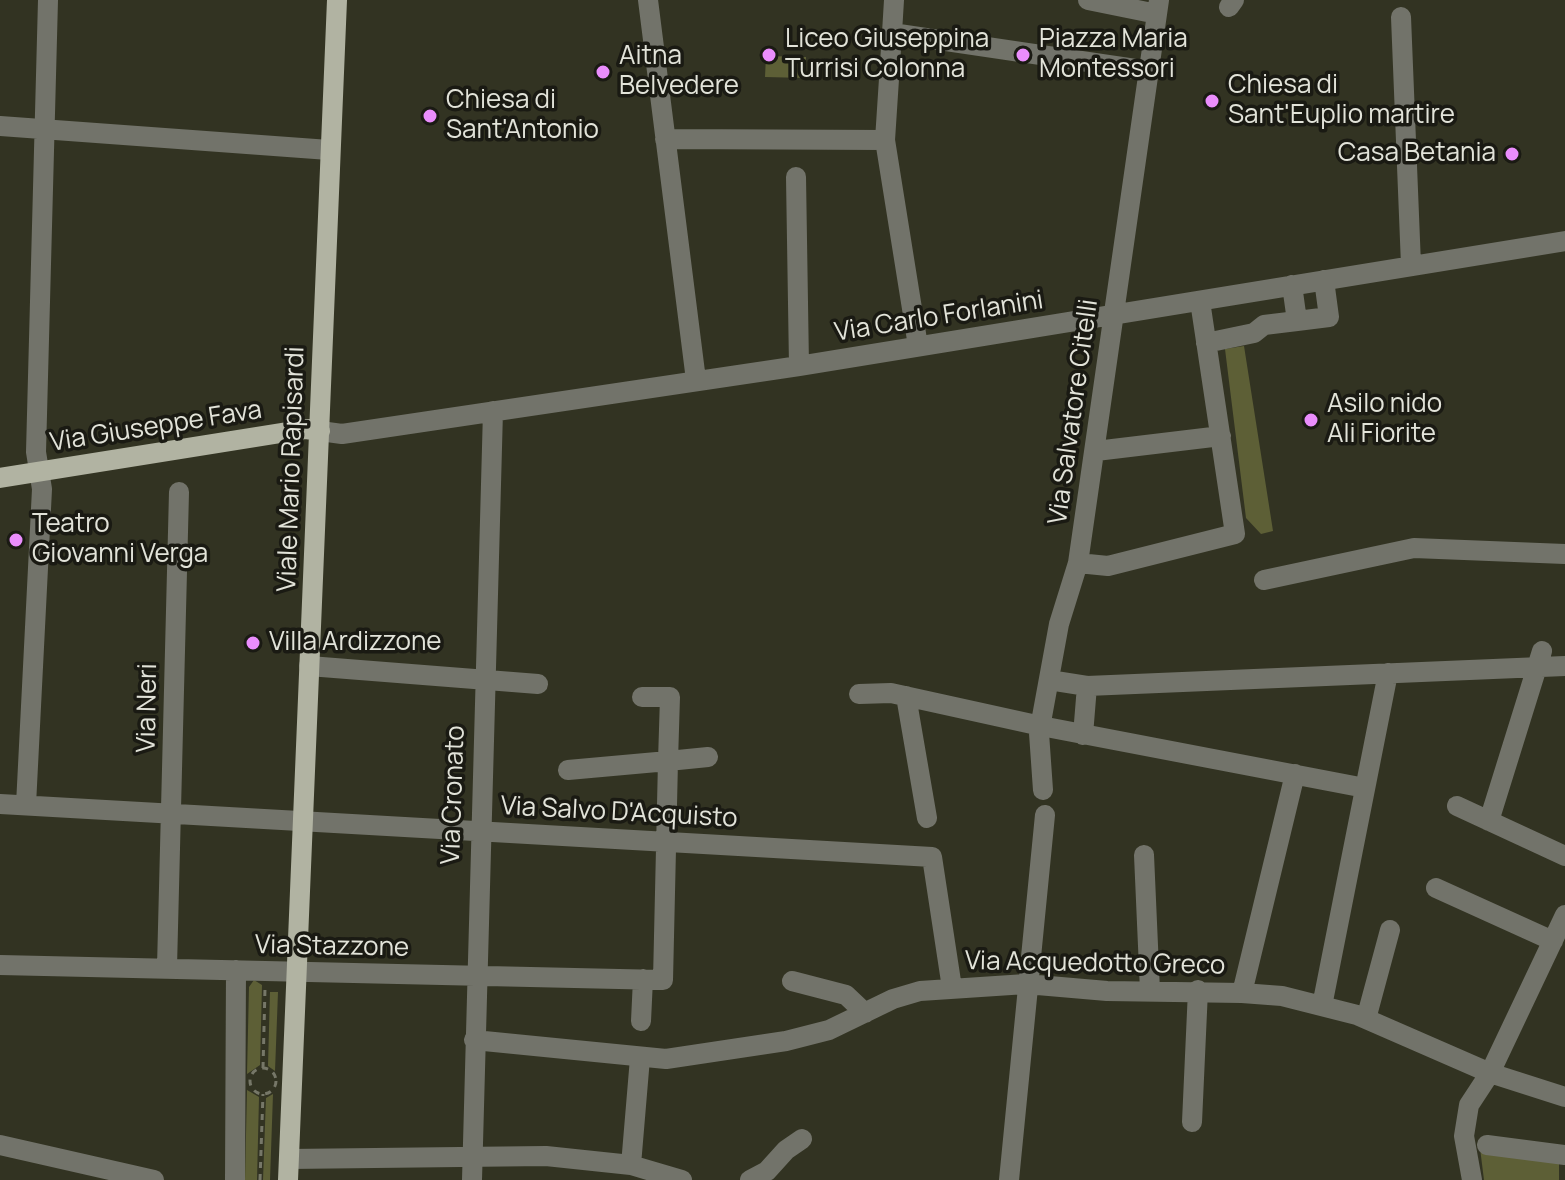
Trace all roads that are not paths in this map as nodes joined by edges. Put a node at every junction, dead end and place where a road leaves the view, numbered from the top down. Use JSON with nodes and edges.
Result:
{"nodes":[{"id":1,"x":48,"y":0,"type":"edge"},
{"id":2,"x":337,"y":0,"type":"edge"},
{"id":3,"x":648,"y":0,"type":"edge"},
{"id":4,"x":894,"y":0,"type":"edge"},
{"id":5,"x":1088,"y":0,"type":"edge"},
{"id":6,"x":1158,"y":7,"type":"edge"},
{"id":7,"x":1401,"y":17,"type":"dead end"},
{"id":8,"x":892,"y":33,"type":"junction"},
{"id":9,"x":1149,"y":71,"type":"junction"},
{"id":10,"x":0,"y":126,"type":"edge"},
{"id":11,"x":45,"y":129,"type":"junction"},
{"id":12,"x":665,"y":139,"type":"junction"},
{"id":13,"x":885,"y":140,"type":"junction"},
{"id":14,"x":329,"y":150,"type":"junction"},
{"id":15,"x":796,"y":177,"type":"dead end"},
{"id":16,"x":1565,"y":241,"type":"edge"},
{"id":17,"x":1411,"y":265,"type":"junction"},
{"id":18,"x":1324,"y":280,"type":"junction"},
{"id":19,"x":1292,"y":285,"type":"junction"},
{"id":20,"x":1200,"y":301,"type":"junction"},
{"id":21,"x":1115,"y":314,"type":"junction"},
{"id":22,"x":1297,"y":321,"type":"junction"},
{"id":23,"x":1206,"y":343,"type":"junction"},
{"id":24,"x":918,"y":346,"type":"junction"},
{"id":25,"x":799,"y":366,"type":"junction"},
{"id":26,"x":696,"y":380,"type":"junction"},
{"id":27,"x":493,"y":411,"type":"junction"},
{"id":28,"x":320,"y":431,"type":"junction"},
{"id":29,"x":1221,"y":436,"type":"junction"},
{"id":30,"x":1096,"y":451,"type":"junction"},
{"id":31,"x":42,"y":472,"type":"junction"},
{"id":32,"x":0,"y":478,"type":"edge"},
{"id":33,"x":179,"y":492,"type":"dead end"},
{"id":34,"x":1565,"y":554,"type":"edge"},
{"id":35,"x":1078,"y":563,"type":"junction"},
{"id":36,"x":1264,"y":580,"type":"dead end"},
{"id":37,"x":1539,"y":659,"type":"junction"},
{"id":38,"x":309,"y":666,"type":"junction"},
{"id":39,"x":1565,"y":666,"type":"edge"},
{"id":40,"x":1388,"y":673,"type":"junction"},
{"id":41,"x":484,"y":680,"type":"junction"},
{"id":42,"x":1049,"y":680,"type":"junction"},
{"id":43,"x":538,"y":684,"type":"dead end"},
{"id":44,"x":1087,"y":686,"type":"junction"},
{"id":45,"x":859,"y":694,"type":"dead end"},
{"id":46,"x":906,"y":696,"type":"junction"},
{"id":47,"x":642,"y":697,"type":"dead end"},
{"id":48,"x":1041,"y":726,"type":"junction"},
{"id":49,"x":1083,"y":735,"type":"junction"},
{"id":50,"x":708,"y":757,"type":"dead end"},
{"id":51,"x":668,"y":761,"type":"junction"},
{"id":52,"x":568,"y":770,"type":"dead end"},
{"id":53,"x":1295,"y":774,"type":"junction"},
{"id":54,"x":1365,"y":788,"type":"junction"},
{"id":55,"x":1043,"y":790,"type":"dead end"},
{"id":56,"x":0,"y":804,"type":"edge"},
{"id":57,"x":26,"y":805,"type":"junction"},
{"id":58,"x":1457,"y":806,"type":"dead end"},
{"id":59,"x":171,"y":813,"type":"junction"},
{"id":60,"x":1045,"y":815,"type":"dead end"},
{"id":61,"x":927,"y":818,"type":"dead end"},
{"id":62,"x":303,"y":820,"type":"junction"},
{"id":63,"x":1489,"y":821,"type":"junction"},
{"id":64,"x":479,"y":832,"type":"junction"},
{"id":65,"x":666,"y":841,"type":"junction"},
{"id":66,"x":1144,"y":855,"type":"dead end"},
{"id":67,"x":1565,"y":856,"type":"edge"},
{"id":68,"x":1436,"y":888,"type":"dead end"},
{"id":69,"x":1565,"y":915,"type":"edge"},
{"id":70,"x":1390,"y":930,"type":"dead end"},
{"id":71,"x":1553,"y":941,"type":"junction"},
{"id":72,"x":0,"y":965,"type":"edge"},
{"id":73,"x":167,"y":967,"type":"junction"},
{"id":74,"x":236,"y":970,"type":"junction"},
{"id":75,"x":297,"y":973,"type":"junction"},
{"id":76,"x":475,"y":976,"type":"junction"},
{"id":77,"x":653,"y":980,"type":"junction"},
{"id":78,"x":792,"y":981,"type":"dead end"},
{"id":79,"x":1026,"y":984,"type":"junction"},
{"id":80,"x":952,"y":988,"type":"junction"},
{"id":81,"x":1198,"y":990,"type":"junction"},
{"id":82,"x":1150,"y":991,"type":"junction"},
{"id":83,"x":1242,"y":993,"type":"junction"},
{"id":84,"x":1322,"y":1006,"type":"junction"},
{"id":85,"x":865,"y":1013,"type":"junction"},
{"id":86,"x":1366,"y":1019,"type":"junction"},
{"id":87,"x":641,"y":1021,"type":"dead end"},
{"id":88,"x":474,"y":1040,"type":"junction"},
{"id":89,"x":640,"y":1058,"type":"junction"},
{"id":90,"x":1490,"y":1073,"type":"junction"},
{"id":91,"x":1565,"y":1097,"type":"edge"},
{"id":92,"x":1192,"y":1122,"type":"dead end"},
{"id":93,"x":802,"y":1139,"type":"dead end"},
{"id":94,"x":0,"y":1145,"type":"edge"},
{"id":95,"x":1487,"y":1145,"type":"dead end"},
{"id":96,"x":1565,"y":1155,"type":"edge"},
{"id":97,"x":472,"y":1157,"type":"junction"},
{"id":98,"x":631,"y":1165,"type":"junction"},
{"id":99,"x":289,"y":1170,"type":"edge"},
{"id":100,"x":154,"y":1180,"type":"edge"},
{"id":101,"x":235,"y":1180,"type":"edge"},
{"id":102,"x":472,"y":1180,"type":"edge"},
{"id":103,"x":682,"y":1180,"type":"edge"},
{"id":104,"x":750,"y":1180,"type":"edge"},
{"id":105,"x":1009,"y":1180,"type":"edge"},
{"id":106,"x":1472,"y":1180,"type":"edge"}],
"edges":[{"from":1,"to":11,"type":"street"},
{"from":2,"to":14,"type":"main road","name":"Viale Mario Rapisardi"},
{"from":3,"to":12,"type":"street"},
{"from":4,"to":8,"type":"street"},
{"from":5,"to":6,"type":"street"},
{"from":6,"to":9,"type":"street","name":"Via Salvatore Citelli"},
{"from":7,"to":17,"type":"street"},
{"from":8,"to":9,"type":"street"},
{"from":8,"to":13,"type":"street"},
{"from":9,"to":21,"type":"street","name":"Via Salvatore Citelli"},
{"from":10,"to":11,"type":"street"},
{"from":11,"to":14,"type":"street"},
{"from":11,"to":31,"type":"street"},
{"from":12,"to":13,"type":"street"},
{"from":12,"to":26,"type":"street"},
{"from":13,"to":24,"type":"street"},
{"from":14,"to":28,"type":"main road","name":"Viale Mario Rapisardi"},
{"from":15,"to":25,"type":"street"},
{"from":16,"to":17,"type":"street","name":"Via Carlo Forlanini"},
{"from":17,"to":18,"type":"street","name":"Via Carlo Forlanini"},
{"from":18,"to":19,"type":"street","name":"Via Carlo Forlanini"},
{"from":18,"to":22,"type":"street"},
{"from":19,"to":20,"type":"street","name":"Via Carlo Forlanini"},
{"from":19,"to":22,"type":"street"},
{"from":20,"to":21,"type":"street","name":"Via Carlo Forlanini"},
{"from":20,"to":23,"type":"street"},
{"from":21,"to":24,"type":"street","name":"Via Carlo Forlanini"},
{"from":21,"to":30,"type":"street","name":"Via Salvatore Citelli"},
{"from":22,"to":23,"type":"street"},
{"from":23,"to":29,"type":"street"},
{"from":24,"to":25,"type":"street","name":"Via Carlo Forlanini"},
{"from":25,"to":26,"type":"street","name":"Via Carlo Forlanini"},
{"from":26,"to":27,"type":"street","name":"Via Carlo Forlanini"},
{"from":27,"to":28,"type":"street","name":"Via Carlo Forlanini"},
{"from":27,"to":41,"type":"street","name":"Via Cronato"},
{"from":28,"to":31,"type":"main road","name":"Via Giuseppe Fava"},
{"from":28,"to":38,"type":"main road","name":"Viale Mario Rapisardi"},
{"from":29,"to":30,"type":"street"},
{"from":29,"to":35,"type":"street"},
{"from":30,"to":35,"type":"street","name":"Via Salvatore Citelli"},
{"from":31,"to":32,"type":"main road","name":"Via Giuseppe Fava"},
{"from":31,"to":57,"type":"street"},
{"from":33,"to":59,"type":"street","name":"Via Neri"},
{"from":34,"to":36,"type":"street"},
{"from":35,"to":42,"type":"street","name":"Via Salvatore Citelli"},
{"from":37,"to":39,"type":"street"},
{"from":37,"to":40,"type":"street"},
{"from":37,"to":63,"type":"street"},
{"from":38,"to":41,"type":"street"},
{"from":38,"to":62,"type":"main road","name":"Viale Mario Rapisardi"},
{"from":40,"to":44,"type":"street"},
{"from":40,"to":54,"type":"street"},
{"from":41,"to":43,"type":"street"},
{"from":41,"to":64,"type":"street","name":"Via Cronato"},
{"from":42,"to":44,"type":"street"},
{"from":42,"to":48,"type":"street","name":"Via Salvatore Citelli"},
{"from":44,"to":49,"type":"street"},
{"from":45,"to":46,"type":"street"},
{"from":46,"to":48,"type":"street"},
{"from":46,"to":61,"type":"street"},
{"from":47,"to":51,"type":"street"},
{"from":48,"to":49,"type":"street"},
{"from":48,"to":55,"type":"street","name":"Via Salvatore Citelli"},
{"from":49,"to":53,"type":"street"},
{"from":50,"to":51,"type":"street"},
{"from":51,"to":52,"type":"street"},
{"from":51,"to":65,"type":"street"},
{"from":53,"to":54,"type":"street"},
{"from":53,"to":83,"type":"street"},
{"from":54,"to":84,"type":"street"},
{"from":56,"to":57,"type":"street","name":"Via Salvo D'Acquisto"},
{"from":57,"to":59,"type":"street","name":"Via Salvo D'Acquisto"},
{"from":58,"to":63,"type":"street"},
{"from":59,"to":62,"type":"street","name":"Via Salvo D'Acquisto"},
{"from":59,"to":73,"type":"street","name":"Via Neri"},
{"from":60,"to":79,"type":"street"},
{"from":62,"to":64,"type":"street","name":"Via Salvo D'Acquisto"},
{"from":62,"to":75,"type":"main road","name":"Viale Mario Rapisardi"},
{"from":63,"to":67,"type":"street"},
{"from":64,"to":65,"type":"street","name":"Via Salvo D'Acquisto"},
{"from":64,"to":76,"type":"street","name":"Via Cronato"},
{"from":65,"to":77,"type":"street"},
{"from":65,"to":80,"type":"street","name":"Via Salvo D'Acquisto"},
{"from":66,"to":82,"type":"street"},
{"from":68,"to":71,"type":"street"},
{"from":69,"to":71,"type":"street"},
{"from":70,"to":86,"type":"street"},
{"from":71,"to":90,"type":"street"},
{"from":72,"to":73,"type":"street","name":"Via Stazzone"},
{"from":73,"to":74,"type":"street","name":"Via Stazzone"},
{"from":74,"to":75,"type":"street","name":"Via Stazzone"},
{"from":74,"to":101,"type":"street"},
{"from":75,"to":76,"type":"street","name":"Via Stazzone"},
{"from":75,"to":99,"type":"main road","name":"Viale Mario Rapisardi"},
{"from":76,"to":77,"type":"street","name":"Via Stazzone"},
{"from":76,"to":88,"type":"street","name":"Via Cronato"},
{"from":77,"to":87,"type":"street"},
{"from":78,"to":85,"type":"street"},
{"from":79,"to":80,"type":"street","name":"Via Acquedotto Greco"},
{"from":79,"to":82,"type":"street","name":"Via Acquedotto Greco"},
{"from":79,"to":105,"type":"street"},
{"from":80,"to":85,"type":"street","name":"Via Acquedotto Greco"},
{"from":81,"to":82,"type":"street","name":"Via Acquedotto Greco"},
{"from":81,"to":83,"type":"street","name":"Via Acquedotto Greco"},
{"from":81,"to":92,"type":"street"},
{"from":83,"to":84,"type":"street","name":"Via Acquedotto Greco"},
{"from":84,"to":86,"type":"street","name":"Via Acquedotto Greco"},
{"from":85,"to":89,"type":"street","name":"Via Acquedotto Greco"},
{"from":86,"to":90,"type":"street","name":"Via Acquedotto Greco"},
{"from":88,"to":89,"type":"street","name":"Via Acquedotto Greco"},
{"from":88,"to":97,"type":"street","name":"Via Cronato"},
{"from":89,"to":98,"type":"street"},
{"from":90,"to":91,"type":"street","name":"Via Acquedotto Greco"},
{"from":90,"to":106,"type":"street"},
{"from":93,"to":104,"type":"street"},
{"from":94,"to":100,"type":"street"},
{"from":95,"to":96,"type":"street"},
{"from":97,"to":98,"type":"street"},
{"from":97,"to":99,"type":"street"},
{"from":97,"to":102,"type":"street","name":"Via Cronato"},
{"from":98,"to":103,"type":"street"}]}
